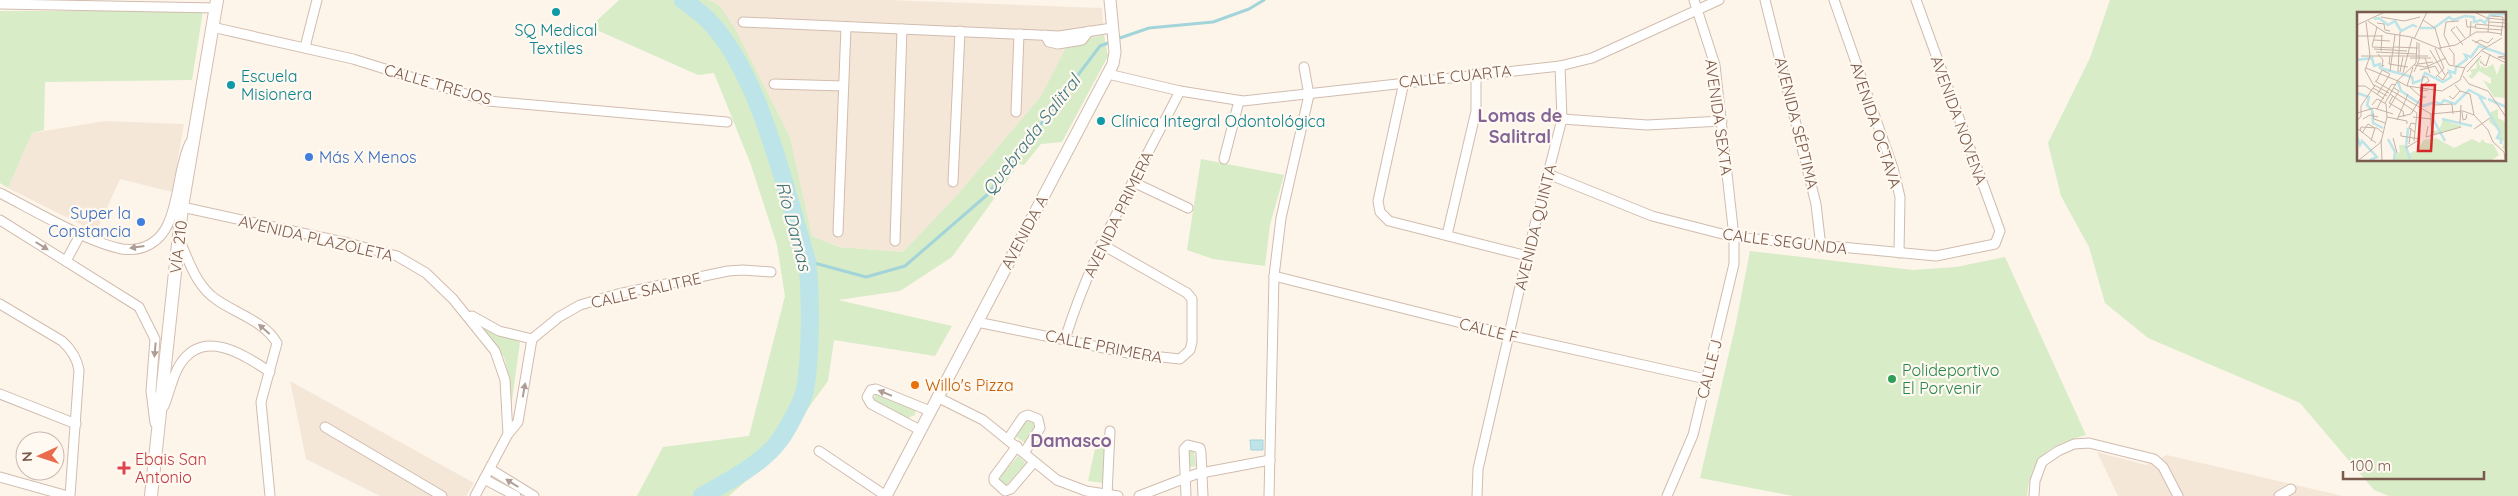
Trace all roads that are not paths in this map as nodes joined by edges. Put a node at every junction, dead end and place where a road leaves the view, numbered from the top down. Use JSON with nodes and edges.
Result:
{"nodes":[{"id":1,"x":317,"y":0,"type":"edge"},
{"id":2,"x":1110,"y":0,"type":"edge"},
{"id":3,"x":1694,"y":0,"type":"edge"},
{"id":4,"x":1719,"y":0,"type":"edge"},
{"id":5,"x":1765,"y":0,"type":"edge"},
{"id":6,"x":1834,"y":0,"type":"edge"},
{"id":7,"x":1916,"y":0,"type":"edge"},
{"id":8,"x":0,"y":4,"type":"edge"},
{"id":9,"x":217,"y":4,"type":"edge"},
{"id":10,"x":1698,"y":10,"type":"junction"},
{"id":11,"x":743,"y":22,"type":"dead end"},
{"id":12,"x":212,"y":27,"type":"junction"},
{"id":13,"x":846,"y":27,"type":"junction"},
{"id":14,"x":902,"y":30,"type":"junction"},
{"id":15,"x":960,"y":31,"type":"junction"},
{"id":16,"x":1113,"y":31,"type":"junction"},
{"id":17,"x":1019,"y":34,"type":"junction"},
{"id":18,"x":305,"y":47,"type":"junction"},
{"id":19,"x":1560,"y":66,"type":"junction"},
{"id":20,"x":1304,"y":67,"type":"dead end"},
{"id":21,"x":1476,"y":73,"type":"junction"},
{"id":22,"x":1108,"y":74,"type":"junction"},
{"id":23,"x":1404,"y":82,"type":"junction"},
{"id":24,"x":774,"y":84,"type":"dead end"},
{"id":25,"x":844,"y":86,"type":"junction"},
{"id":26,"x":1180,"y":91,"type":"junction"},
{"id":27,"x":1309,"y":95,"type":"junction"},
{"id":28,"x":1239,"y":101,"type":"junction"},
{"id":29,"x":1016,"y":112,"type":"dead end"},
{"id":30,"x":1562,"y":119,"type":"junction"},
{"id":31,"x":1722,"y":121,"type":"junction"},
{"id":32,"x":727,"y":122,"type":"dead end"},
{"id":33,"x":194,"y":133,"type":"junction"},
{"id":34,"x":1224,"y":159,"type":"dead end"},
{"id":35,"x":1548,"y":174,"type":"junction"},
{"id":36,"x":953,"y":182,"type":"dead end"},
{"id":37,"x":1133,"y":182,"type":"junction"},
{"id":38,"x":0,"y":193,"type":"edge"},
{"id":39,"x":182,"y":207,"type":"junction"},
{"id":40,"x":1188,"y":208,"type":"dead end"},
{"id":41,"x":0,"y":220,"type":"edge"},
{"id":42,"x":838,"y":232,"type":"dead end"},
{"id":43,"x":81,"y":233,"type":"junction"},
{"id":44,"x":1447,"y":235,"type":"junction"},
{"id":45,"x":1734,"y":237,"type":"junction"},
{"id":46,"x":178,"y":239,"type":"junction"},
{"id":47,"x":1998,"y":240,"type":"joint"},
{"id":48,"x":895,"y":242,"type":"dead end"},
{"id":49,"x":1101,"y":244,"type":"junction"},
{"id":50,"x":1821,"y":247,"type":"junction"},
{"id":51,"x":1899,"y":254,"type":"junction"},
{"id":52,"x":1527,"y":256,"type":"junction"},
{"id":53,"x":66,"y":261,"type":"junction"},
{"id":54,"x":771,"y":272,"type":"dead end"},
{"id":55,"x":1274,"y":276,"type":"junction"},
{"id":56,"x":0,"y":304,"type":"edge"},
{"id":57,"x":467,"y":313,"type":"junction"},
{"id":58,"x":977,"y":322,"type":"junction"},
{"id":59,"x":1509,"y":335,"type":"junction"},
{"id":60,"x":1065,"y":339,"type":"junction"},
{"id":61,"x":532,"y":340,"type":"junction"},
{"id":62,"x":270,"y":372,"type":"junction"},
{"id":63,"x":1706,"y":379,"type":"junction"},
{"id":64,"x":0,"y":394,"type":"edge"},
{"id":65,"x":937,"y":398,"type":"junction"},
{"id":66,"x":930,"y":411,"type":"junction"},
{"id":67,"x":159,"y":419,"type":"junction"},
{"id":68,"x":76,"y":424,"type":"junction"},
{"id":69,"x":325,"y":427,"type":"dead end"},
{"id":70,"x":920,"y":430,"type":"junction"},
{"id":71,"x":1110,"y":431,"type":"dead end"},
{"id":72,"x":508,"y":434,"type":"junction"},
{"id":73,"x":158,"y":436,"type":"junction"},
{"id":74,"x":1008,"y":439,"type":"junction"},
{"id":75,"x":1017,"y":446,"type":"junction"},
{"id":76,"x":819,"y":451,"type":"dead end"},
{"id":77,"x":1024,"y":453,"type":"junction"},
{"id":78,"x":1270,"y":460,"type":"junction"},
{"id":79,"x":1034,"y":462,"type":"junction"},
{"id":80,"x":490,"y":469,"type":"junction"},
{"id":81,"x":1202,"y":473,"type":"junction"},
{"id":82,"x":0,"y":477,"type":"edge"},
{"id":83,"x":1184,"y":478,"type":"junction"},
{"id":84,"x":484,"y":479,"type":"junction"},
{"id":85,"x":2291,"y":489,"type":"dead end"},
{"id":86,"x":1090,"y":494,"type":"edge"},
{"id":87,"x":1108,"y":495,"type":"edge"},
{"id":88,"x":69,"y":496,"type":"edge"},
{"id":89,"x":151,"y":496,"type":"edge"},
{"id":90,"x":270,"y":496,"type":"edge"},
{"id":91,"x":442,"y":496,"type":"edge"},
{"id":92,"x":475,"y":496,"type":"edge"},
{"id":93,"x":516,"y":496,"type":"edge"},
{"id":94,"x":534,"y":496,"type":"edge"},
{"id":95,"x":886,"y":496,"type":"edge"},
{"id":96,"x":1118,"y":496,"type":"edge"},
{"id":97,"x":1140,"y":496,"type":"edge"},
{"id":98,"x":1186,"y":496,"type":"edge"},
{"id":99,"x":1203,"y":496,"type":"edge"},
{"id":100,"x":1269,"y":496,"type":"edge"},
{"id":101,"x":1477,"y":496,"type":"edge"},
{"id":102,"x":1667,"y":496,"type":"edge"},
{"id":103,"x":2034,"y":496,"type":"edge"},
{"id":104,"x":2178,"y":496,"type":"edge"},
{"id":105,"x":2279,"y":496,"type":"edge"}],
"edges":[{"from":1,"to":18,"type":"street"},
{"from":2,"to":16,"type":"street"},
{"from":3,"to":10,"type":"street","name":"AVENIDA SEXTA"},
{"from":4,"to":10,"type":"street","name":"CALLE CUARTA"},
{"from":5,"to":50,"type":"street","name":"AVENIDA SÉPTIMA"},
{"from":6,"to":51,"type":"street","name":"AVENIDA OCTAVA"},
{"from":7,"to":47,"type":"street","name":"AVENIDA NOVENA"},
{"from":8,"to":9,"type":"street"},
{"from":9,"to":12,"type":"main road","name":"VÍA 210"},
{"from":10,"to":19,"type":"street","name":"CALLE CUARTA"},
{"from":10,"to":31,"type":"street","name":"AVENIDA SEXTA"},
{"from":11,"to":13,"type":"street"},
{"from":12,"to":18,"type":"street","name":"CALLE TREJOS"},
{"from":12,"to":33,"type":"main road","name":"VÍA 210"},
{"from":13,"to":14,"type":"street"},
{"from":13,"to":25,"type":"street"},
{"from":14,"to":15,"type":"street"},
{"from":14,"to":48,"type":"street"},
{"from":15,"to":17,"type":"street"},
{"from":15,"to":36,"type":"street"},
{"from":16,"to":17,"type":"street"},
{"from":16,"to":22,"type":"street","name":"AVENIDA A"},
{"from":17,"to":29,"type":"street"},
{"from":18,"to":32,"type":"street","name":"CALLE TREJOS"},
{"from":19,"to":21,"type":"street","name":"CALLE CUARTA"},
{"from":19,"to":30,"type":"street","name":"AVENIDA QUINTA"},
{"from":20,"to":27,"type":"street"},
{"from":21,"to":23,"type":"street","name":"CALLE CUARTA"},
{"from":21,"to":44,"type":"street"},
{"from":22,"to":26,"type":"street","name":"CALLE CUARTA"},
{"from":22,"to":58,"type":"street","name":"AVENIDA A"},
{"from":23,"to":27,"type":"street","name":"CALLE CUARTA"},
{"from":23,"to":44,"type":"street"},
{"from":24,"to":25,"type":"street"},
{"from":25,"to":42,"type":"street"},
{"from":26,"to":28,"type":"street","name":"CALLE CUARTA"},
{"from":26,"to":37,"type":"street","name":"AVENIDA PRIMERA"},
{"from":27,"to":28,"type":"street","name":"CALLE CUARTA"},
{"from":27,"to":55,"type":"street"},
{"from":28,"to":34,"type":"street"},
{"from":30,"to":31,"type":"street"},
{"from":30,"to":35,"type":"street","name":"AVENIDA QUINTA"},
{"from":31,"to":45,"type":"street","name":"AVENIDA SEXTA"},
{"from":33,"to":39,"type":"main road","name":"VÍA 210"},
{"from":33,"to":43,"type":"street","one_way":true},
{"from":35,"to":45,"type":"street","name":"CALLE SEGUNDA"},
{"from":35,"to":52,"type":"street","name":"AVENIDA QUINTA"},
{"from":37,"to":40,"type":"street"},
{"from":37,"to":49,"type":"street","name":"AVENIDA PRIMERA"},
{"from":38,"to":43,"type":"street"},
{"from":39,"to":46,"type":"main road","name":"VÍA 210"},
{"from":39,"to":57,"type":"street","name":"AVENIDA PLAZOLETA"},
{"from":41,"to":53,"type":"street","one_way":true},
{"from":43,"to":53,"type":"street"},
{"from":44,"to":52,"type":"street"},
{"from":45,"to":50,"type":"street","name":"CALLE SEGUNDA"},
{"from":45,"to":63,"type":"street","name":"CALLE J"},
{"from":62,"to":46,"type":"street","one_way":true},
{"from":46,"to":67,"type":"main road","name":"VÍA 210"},
{"from":47,"to":51,"type":"street","name":"CALLE SEGUNDA"},
{"from":49,"to":60,"type":"street","name":"AVENIDA PRIMERA"},
{"from":49,"to":60,"type":"street","name":"CALLE PRIMERA"},
{"from":50,"to":51,"type":"street","name":"CALLE SEGUNDA"},
{"from":52,"to":59,"type":"street","name":"AVENIDA QUINTA"},
{"from":53,"to":73,"type":"street","one_way":true},
{"from":54,"to":61,"type":"street","name":"CALLE SALITRE"},
{"from":55,"to":59,"type":"street","name":"CALLE F"},
{"from":55,"to":78,"type":"street"},
{"from":56,"to":68,"type":"street"},
{"from":57,"to":61,"type":"street"},
{"from":57,"to":72,"type":"street","name":"AVENIDA PLAZOLETA"},
{"from":58,"to":60,"type":"street","name":"CALLE PRIMERA"},
{"from":58,"to":65,"type":"street","name":"AVENIDA A"},
{"from":59,"to":63,"type":"street","name":"CALLE F"},
{"from":59,"to":101,"type":"street","name":"AVENIDA QUINTA"},
{"from":72,"to":61,"type":"street","one_way":true},
{"from":62,"to":67,"type":"street"},
{"from":62,"to":90,"type":"street"},
{"from":63,"to":102,"type":"street","name":"CALLE J"},
{"from":64,"to":68,"type":"street"},
{"from":65,"to":66,"type":"street","name":"AVENIDA A"},
{"from":65,"to":74,"type":"street"},
{"from":66,"to":70,"type":"street","name":"AVENIDA A"},
{"from":66,"to":70,"type":"street","one_way":true},
{"from":67,"to":73,"type":"main road","name":"VÍA 210"},
{"from":68,"to":88,"type":"street"},
{"from":69,"to":91,"type":"street"},
{"from":70,"to":95,"type":"street","name":"AVENIDA A"},
{"from":71,"to":87,"type":"street"},
{"from":72,"to":80,"type":"street"},
{"from":73,"to":89,"type":"main road","name":"VÍA 210"},
{"from":74,"to":75,"type":"street"},
{"from":74,"to":77,"type":"street"},
{"from":75,"to":77,"type":"street"},
{"from":75,"to":79,"type":"street"},
{"from":76,"to":95,"type":"street"},
{"from":77,"to":79,"type":"street"},
{"from":78,"to":81,"type":"street"},
{"from":78,"to":100,"type":"street"},
{"from":79,"to":86,"type":"street"},
{"from":80,"to":84,"type":"street"},
{"from":94,"to":80,"type":"street","one_way":true},
{"from":81,"to":83,"type":"street"},
{"from":81,"to":83,"type":"street"},
{"from":81,"to":99,"type":"street"},
{"from":82,"to":88,"type":"street"},
{"from":83,"to":97,"type":"street"},
{"from":83,"to":98,"type":"street"},
{"from":84,"to":92,"type":"street"},
{"from":84,"to":93,"type":"street"},
{"from":85,"to":105,"type":"street"},
{"from":86,"to":87,"type":"street"},
{"from":87,"to":96,"type":"street"},
{"from":103,"to":104,"type":"street"}]}
